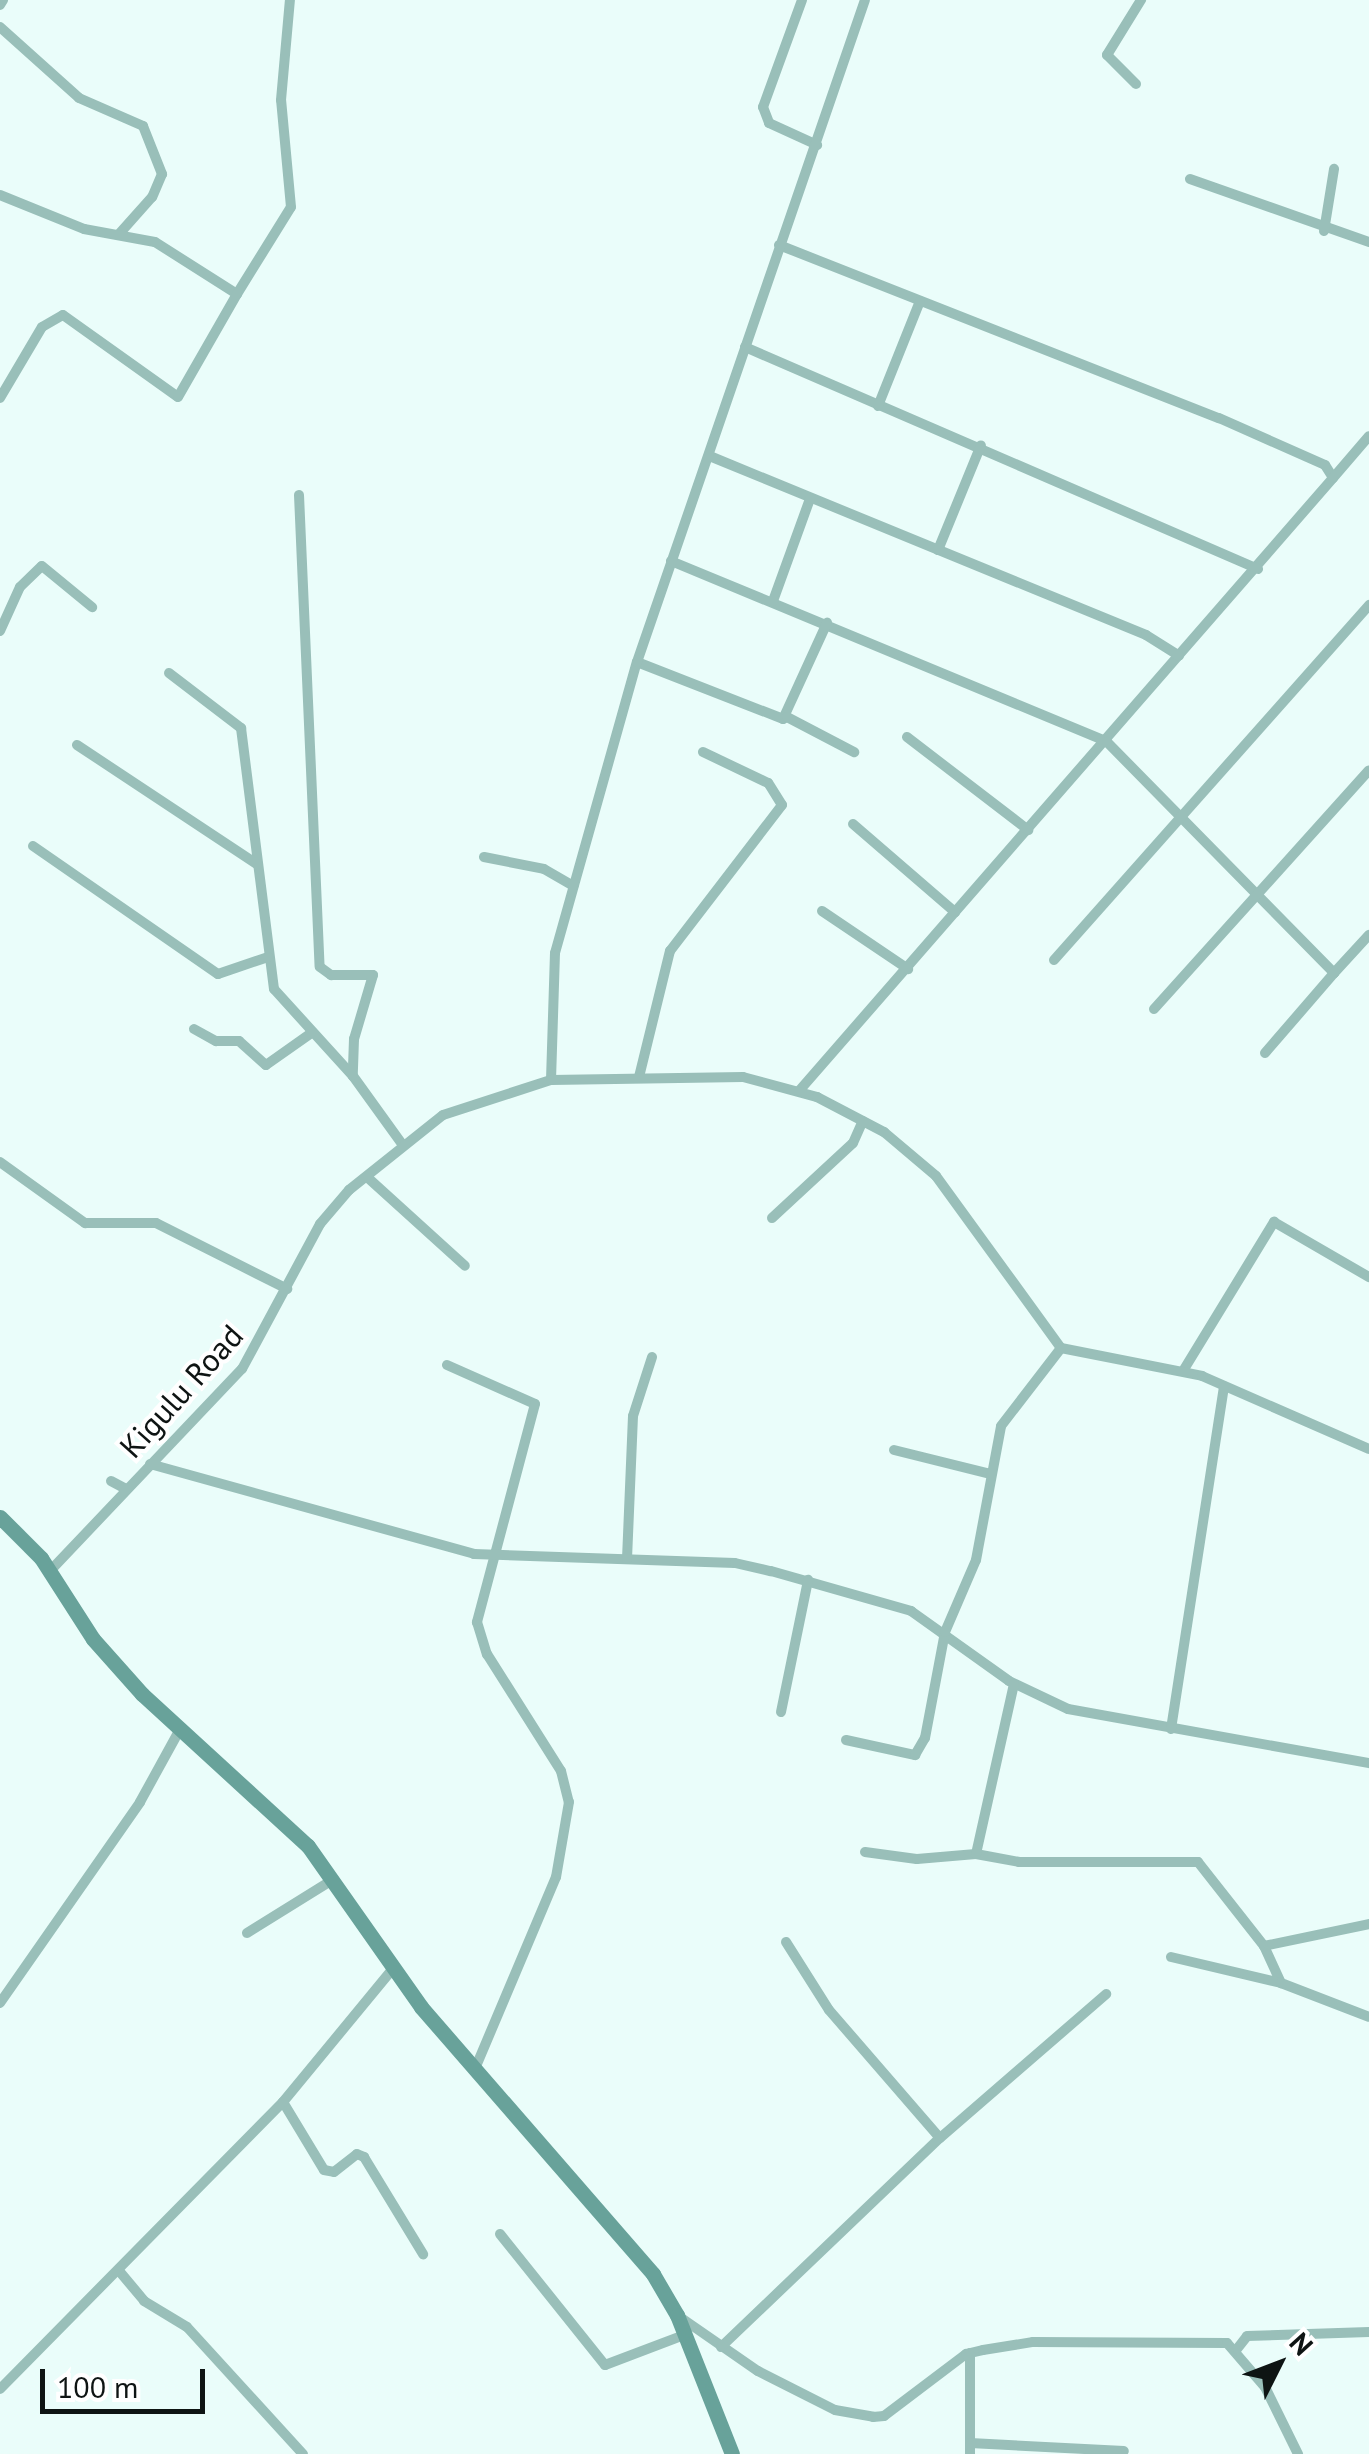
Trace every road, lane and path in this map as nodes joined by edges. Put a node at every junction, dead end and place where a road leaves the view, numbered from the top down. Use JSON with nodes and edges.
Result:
{"nodes":[{"id":1,"x":290,"y":0,"type":"edge"},
{"id":2,"x":802,"y":0,"type":"edge"},
{"id":3,"x":865,"y":0,"type":"edge"},
{"id":4,"x":1141,"y":0,"type":"edge"},
{"id":5,"x":0,"y":27,"type":"edge"},
{"id":6,"x":1136,"y":84,"type":"dead end"},
{"id":7,"x":817,"y":145,"type":"junction"},
{"id":8,"x":1334,"y":169,"type":"dead end"},
{"id":9,"x":1190,"y":178,"type":"dead end"},
{"id":10,"x":0,"y":195,"type":"edge"},
{"id":11,"x":1324,"y":231,"type":"junction"},
{"id":12,"x":119,"y":234,"type":"junction"},
{"id":13,"x":1369,"y":242,"type":"edge"},
{"id":14,"x":779,"y":245,"type":"junction"},
{"id":15,"x":237,"y":294,"type":"junction"},
{"id":16,"x":920,"y":300,"type":"junction"},
{"id":17,"x":746,"y":347,"type":"junction"},
{"id":18,"x":0,"y":398,"type":"edge"},
{"id":19,"x":878,"y":406,"type":"junction"},
{"id":20,"x":1369,"y":436,"type":"edge"},
{"id":21,"x":981,"y":445,"type":"junction"},
{"id":22,"x":712,"y":457,"type":"junction"},
{"id":23,"x":1334,"y":478,"type":"junction"},
{"id":24,"x":299,"y":496,"type":"dead end"},
{"id":25,"x":810,"y":499,"type":"junction"},
{"id":26,"x":938,"y":550,"type":"junction"},
{"id":27,"x":671,"y":561,"type":"junction"},
{"id":28,"x":1258,"y":569,"type":"junction"},
{"id":29,"x":773,"y":600,"type":"junction"},
{"id":30,"x":1369,"y":604,"type":"edge"},
{"id":31,"x":92,"y":608,"type":"dead end"},
{"id":32,"x":826,"y":623,"type":"junction"},
{"id":33,"x":0,"y":631,"type":"edge"},
{"id":34,"x":1179,"y":656,"type":"junction"},
{"id":35,"x":637,"y":662,"type":"junction"},
{"id":36,"x":169,"y":673,"type":"dead end"},
{"id":37,"x":787,"y":717,"type":"junction"},
{"id":38,"x":907,"y":737,"type":"dead end"},
{"id":39,"x":1107,"y":742,"type":"junction"},
{"id":40,"x":77,"y":745,"type":"dead end"},
{"id":41,"x":702,"y":752,"type":"dead end"},
{"id":42,"x":854,"y":752,"type":"dead end"},
{"id":43,"x":1369,"y":770,"type":"edge"},
{"id":44,"x":1185,"y":815,"type":"junction"},
{"id":45,"x":853,"y":824,"type":"dead end"},
{"id":46,"x":1028,"y":830,"type":"junction"},
{"id":47,"x":33,"y":846,"type":"dead end"},
{"id":48,"x":484,"y":857,"type":"dead end"},
{"id":49,"x":257,"y":864,"type":"junction"},
{"id":50,"x":574,"y":886,"type":"junction"},
{"id":51,"x":1261,"y":894,"type":"junction"},
{"id":52,"x":822,"y":911,"type":"dead end"},
{"id":53,"x":956,"y":912,"type":"junction"},
{"id":54,"x":1369,"y":934,"type":"edge"},
{"id":55,"x":268,"y":957,"type":"junction"},
{"id":56,"x":1054,"y":960,"type":"dead end"},
{"id":57,"x":908,"y":969,"type":"junction"},
{"id":58,"x":1334,"y":974,"type":"junction"},
{"id":59,"x":1154,"y":1009,"type":"dead end"},
{"id":60,"x":194,"y":1029,"type":"dead end"},
{"id":61,"x":310,"y":1034,"type":"junction"},
{"id":62,"x":1265,"y":1053,"type":"dead end"},
{"id":63,"x":353,"y":1076,"type":"junction"},
{"id":64,"x":640,"y":1077,"type":"junction"},
{"id":65,"x":551,"y":1080,"type":"junction"},
{"id":66,"x":799,"y":1091,"type":"junction"},
{"id":67,"x":863,"y":1121,"type":"junction"},
{"id":68,"x":402,"y":1144,"type":"junction"},
{"id":69,"x":0,"y":1162,"type":"edge"},
{"id":70,"x":368,"y":1177,"type":"junction"},
{"id":71,"x":772,"y":1218,"type":"dead end"},
{"id":72,"x":465,"y":1266,"type":"dead end"},
{"id":73,"x":1369,"y":1277,"type":"edge"},
{"id":74,"x":287,"y":1290,"type":"junction"},
{"id":75,"x":1061,"y":1348,"type":"junction"},
{"id":76,"x":652,"y":1358,"type":"dead end"},
{"id":77,"x":446,"y":1365,"type":"dead end"},
{"id":78,"x":1183,"y":1371,"type":"junction"},
{"id":79,"x":1224,"y":1386,"type":"junction"},
{"id":80,"x":1369,"y":1449,"type":"edge"},
{"id":81,"x":894,"y":1450,"type":"dead end"},
{"id":82,"x":150,"y":1464,"type":"junction"},
{"id":83,"x":990,"y":1474,"type":"junction"},
{"id":84,"x":111,"y":1481,"type":"dead end"},
{"id":85,"x":126,"y":1489,"type":"junction"},
{"id":86,"x":0,"y":1516,"type":"edge"},
{"id":87,"x":490,"y":1556,"type":"junction"},
{"id":88,"x":627,"y":1560,"type":"junction"},
{"id":89,"x":50,"y":1571,"type":"junction"},
{"id":90,"x":808,"y":1580,"type":"junction"},
{"id":91,"x":945,"y":1632,"type":"junction"},
{"id":92,"x":1014,"y":1684,"type":"junction"},
{"id":93,"x":781,"y":1712,"type":"dead end"},
{"id":94,"x":1171,"y":1729,"type":"junction"},
{"id":95,"x":179,"y":1731,"type":"junction"},
{"id":96,"x":846,"y":1740,"type":"dead end"},
{"id":97,"x":1369,"y":1763,"type":"edge"},
{"id":98,"x":866,"y":1852,"type":"dead end"},
{"id":99,"x":976,"y":1854,"type":"junction"},
{"id":100,"x":332,"y":1880,"type":"junction"},
{"id":101,"x":1369,"y":1924,"type":"edge"},
{"id":102,"x":247,"y":1933,"type":"dead end"},
{"id":103,"x":786,"y":1942,"type":"dead end"},
{"id":104,"x":1264,"y":1946,"type":"junction"},
{"id":105,"x":1172,"y":1957,"type":"dead end"},
{"id":106,"x":392,"y":1970,"type":"junction"},
{"id":107,"x":1282,"y":1983,"type":"junction"},
{"id":108,"x":1106,"y":1994,"type":"dead end"},
{"id":109,"x":0,"y":2004,"type":"edge"},
{"id":110,"x":1369,"y":2017,"type":"edge"},
{"id":111,"x":475,"y":2069,"type":"junction"},
{"id":112,"x":284,"y":2102,"type":"junction"},
{"id":113,"x":940,"y":2138,"type":"junction"},
{"id":114,"x":500,"y":2234,"type":"dead end"},
{"id":115,"x":423,"y":2254,"type":"dead end"},
{"id":116,"x":120,"y":2272,"type":"junction"},
{"id":117,"x":676,"y":2315,"type":"junction"},
{"id":118,"x":1369,"y":2332,"type":"edge"},
{"id":119,"x":684,"y":2336,"type":"junction"},
{"id":120,"x":721,"y":2347,"type":"junction"},
{"id":121,"x":1236,"y":2349,"type":"junction"},
{"id":122,"x":970,"y":2353,"type":"junction"},
{"id":123,"x":0,"y":2389,"type":"edge"},
{"id":124,"x":970,"y":2448,"type":"edge"},
{"id":125,"x":1124,"y":2452,"type":"dead end"},
{"id":126,"x":303,"y":2454,"type":"edge"},
{"id":127,"x":732,"y":2454,"type":"edge"},
{"id":128,"x":1298,"y":2454,"type":"edge"}],
"edges":[{"from":1,"to":15,"type":"street"},
{"from":2,"to":7,"type":"street"},
{"from":3,"to":7,"type":"street"},
{"from":4,"to":6,"type":"street"},
{"from":5,"to":12,"type":"street"},
{"from":7,"to":14,"type":"street"},
{"from":8,"to":11,"type":"street"},
{"from":9,"to":11,"type":"street"},
{"from":10,"to":12,"type":"street"},
{"from":11,"to":13,"type":"street"},
{"from":12,"to":15,"type":"street"},
{"from":14,"to":16,"type":"street"},
{"from":14,"to":17,"type":"street"},
{"from":15,"to":18,"type":"street"},
{"from":16,"to":19,"type":"street"},
{"from":16,"to":23,"type":"street"},
{"from":17,"to":19,"type":"street"},
{"from":17,"to":22,"type":"street"},
{"from":19,"to":21,"type":"street"},
{"from":20,"to":23,"type":"street"},
{"from":21,"to":26,"type":"street"},
{"from":21,"to":28,"type":"street"},
{"from":22,"to":25,"type":"street"},
{"from":22,"to":27,"type":"street"},
{"from":23,"to":28,"type":"street"},
{"from":24,"to":63,"type":"street"},
{"from":25,"to":26,"type":"street"},
{"from":25,"to":29,"type":"street"},
{"from":26,"to":34,"type":"street"},
{"from":27,"to":29,"type":"street"},
{"from":27,"to":35,"type":"street"},
{"from":28,"to":34,"type":"street"},
{"from":29,"to":32,"type":"street"},
{"from":30,"to":44,"type":"street"},
{"from":31,"to":33,"type":"street"},
{"from":32,"to":37,"type":"street"},
{"from":32,"to":39,"type":"street"},
{"from":34,"to":39,"type":"street"},
{"from":35,"to":37,"type":"street"},
{"from":35,"to":50,"type":"street"},
{"from":36,"to":49,"type":"street"},
{"from":37,"to":42,"type":"street"},
{"from":38,"to":46,"type":"street"},
{"from":39,"to":44,"type":"street"},
{"from":39,"to":46,"type":"street"},
{"from":40,"to":49,"type":"street"},
{"from":41,"to":64,"type":"street"},
{"from":43,"to":51,"type":"street"},
{"from":44,"to":51,"type":"street"},
{"from":44,"to":56,"type":"street"},
{"from":45,"to":53,"type":"street"},
{"from":46,"to":53,"type":"street"},
{"from":47,"to":55,"type":"street"},
{"from":48,"to":50,"type":"street"},
{"from":49,"to":55,"type":"street"},
{"from":50,"to":65,"type":"street"},
{"from":51,"to":58,"type":"street"},
{"from":51,"to":59,"type":"street"},
{"from":52,"to":57,"type":"street"},
{"from":53,"to":57,"type":"street"},
{"from":54,"to":58,"type":"street"},
{"from":55,"to":61,"type":"street"},
{"from":57,"to":66,"type":"street"},
{"from":58,"to":62,"type":"street"},
{"from":60,"to":61,"type":"street"},
{"from":61,"to":63,"type":"street"},
{"from":63,"to":68,"type":"street"},
{"from":64,"to":65,"type":"street","name":"Kigulu Road"},
{"from":64,"to":66,"type":"street","name":"Kigulu Road"},
{"from":65,"to":68,"type":"street","name":"Kigulu Road"},
{"from":66,"to":67,"type":"street","name":"Kigulu Road"},
{"from":67,"to":71,"type":"street"},
{"from":67,"to":75,"type":"street","name":"Kigulu Road"},
{"from":68,"to":70,"type":"street","name":"Kigulu Road"},
{"from":69,"to":74,"type":"street"},
{"from":70,"to":72,"type":"street"},
{"from":70,"to":74,"type":"street","name":"Kigulu Road"},
{"from":73,"to":78,"type":"street"},
{"from":74,"to":82,"type":"street","name":"Kigulu Road"},
{"from":75,"to":78,"type":"street"},
{"from":75,"to":83,"type":"street"},
{"from":76,"to":88,"type":"street"},
{"from":77,"to":87,"type":"street"},
{"from":78,"to":79,"type":"street"},
{"from":79,"to":80,"type":"street"},
{"from":79,"to":94,"type":"street"},
{"from":81,"to":83,"type":"street"},
{"from":82,"to":85,"type":"street","name":"Kigulu Road"},
{"from":82,"to":87,"type":"street"},
{"from":83,"to":91,"type":"street"},
{"from":84,"to":85,"type":"street"},
{"from":85,"to":89,"type":"street","name":"Kigulu Road"},
{"from":86,"to":89,"type":"street"},
{"from":87,"to":88,"type":"street"},
{"from":87,"to":111,"type":"street"},
{"from":88,"to":90,"type":"street"},
{"from":89,"to":95,"type":"street"},
{"from":90,"to":91,"type":"street"},
{"from":90,"to":93,"type":"street"},
{"from":91,"to":92,"type":"street"},
{"from":91,"to":96,"type":"street"},
{"from":92,"to":94,"type":"street"},
{"from":92,"to":99,"type":"street"},
{"from":94,"to":97,"type":"street"},
{"from":95,"to":100,"type":"street"},
{"from":95,"to":109,"type":"street"},
{"from":98,"to":99,"type":"street"},
{"from":99,"to":104,"type":"street"},
{"from":100,"to":102,"type":"street"},
{"from":100,"to":106,"type":"street"},
{"from":101,"to":104,"type":"street"},
{"from":103,"to":113,"type":"street"},
{"from":104,"to":107,"type":"street"},
{"from":105,"to":107,"type":"street"},
{"from":106,"to":111,"type":"street"},
{"from":106,"to":112,"type":"street"},
{"from":107,"to":110,"type":"street"},
{"from":108,"to":113,"type":"street"},
{"from":111,"to":117,"type":"street"},
{"from":112,"to":115,"type":"street"},
{"from":112,"to":116,"type":"street"},
{"from":113,"to":120,"type":"street"},
{"from":114,"to":119,"type":"street"},
{"from":116,"to":123,"type":"street"},
{"from":116,"to":126,"type":"street"},
{"from":117,"to":119,"type":"street"},
{"from":117,"to":120,"type":"street"},
{"from":118,"to":121,"type":"street"},
{"from":119,"to":127,"type":"street"},
{"from":120,"to":122,"type":"street"},
{"from":121,"to":122,"type":"street"},
{"from":121,"to":128,"type":"street"},
{"from":122,"to":124,"type":"street"},
{"from":124,"to":125,"type":"street"}]}
